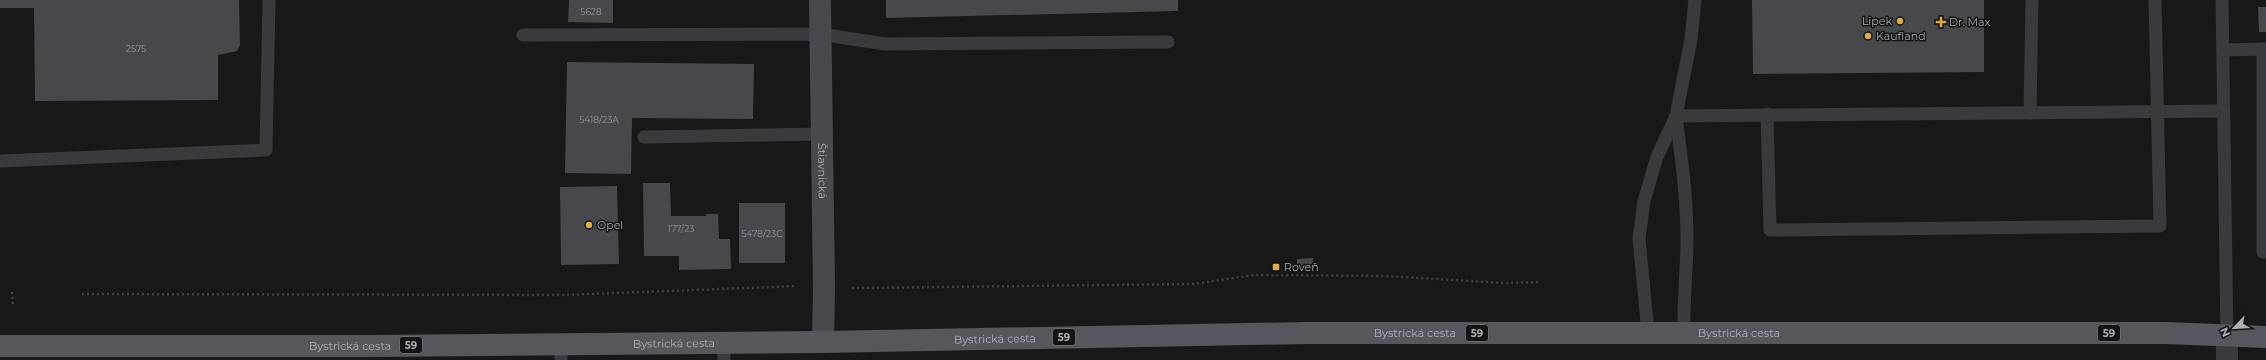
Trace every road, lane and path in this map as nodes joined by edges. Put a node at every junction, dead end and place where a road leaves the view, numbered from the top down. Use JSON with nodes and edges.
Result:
{"nodes":[{"id":1,"x":269,"y":0,"type":"edge"},
{"id":2,"x":820,"y":0,"type":"edge"},
{"id":3,"x":1695,"y":0,"type":"edge"},
{"id":4,"x":2032,"y":0,"type":"edge"},
{"id":5,"x":2155,"y":0,"type":"edge"},
{"id":6,"x":2222,"y":0,"type":"edge"},
{"id":7,"x":820,"y":34,"type":"junction"},
{"id":8,"x":523,"y":35,"type":"dead end"},
{"id":9,"x":1168,"y":42,"type":"dead end"},
{"id":10,"x":2264,"y":49,"type":"edge"},
{"id":11,"x":2223,"y":50,"type":"junction"},
{"id":12,"x":2158,"y":111,"type":"junction"},
{"id":13,"x":2224,"y":111,"type":"junction"},
{"id":14,"x":2030,"y":113,"type":"junction"},
{"id":15,"x":1767,"y":114,"type":"junction"},
{"id":16,"x":1676,"y":116,"type":"junction"},
{"id":17,"x":822,"y":134,"type":"junction"},
{"id":18,"x":644,"y":136,"type":"dead end"},
{"id":19,"x":0,"y":161,"type":"edge"},
{"id":20,"x":2266,"y":252,"type":"edge"},
{"id":21,"x":12,"y":292,"type":"dead end"},
{"id":22,"x":13,"y":306,"type":"dead end"},
{"id":23,"x":1648,"y":333,"type":"junction"},
{"id":24,"x":1684,"y":333,"type":"junction"},
{"id":25,"x":2227,"y":337,"type":"junction"},
{"id":26,"x":2266,"y":337,"type":"edge"},
{"id":27,"x":822,"y":342,"type":"junction"},
{"id":28,"x":0,"y":346,"type":"edge"},
{"id":29,"x":724,"y":351,"type":"edge"},
{"id":30,"x":561,"y":352,"type":"edge"},
{"id":31,"x":2227,"y":360,"type":"edge"}],
"edges":[{"from":1,"to":19,"type":"lane"},
{"from":2,"to":7,"type":"street","name":"Štiavnická"},
{"from":3,"to":16,"type":"lane"},
{"from":4,"to":14,"type":"lane"},
{"from":5,"to":12,"type":"lane"},
{"from":6,"to":11,"type":"lane"},
{"from":7,"to":8,"type":"lane"},
{"from":7,"to":9,"type":"lane"},
{"from":7,"to":17,"type":"street","name":"Štiavnická"},
{"from":10,"to":11,"type":"lane"},
{"from":10,"to":20,"type":"lane"},
{"from":11,"to":13,"type":"lane"},
{"from":12,"to":13,"type":"lane"},
{"from":12,"to":14,"type":"lane"},
{"from":12,"to":15,"type":"lane"},
{"from":13,"to":25,"type":"lane"},
{"from":14,"to":15,"type":"lane"},
{"from":15,"to":16,"type":"lane"},
{"from":16,"to":23,"type":"lane"},
{"from":16,"to":24,"type":"lane"},
{"from":17,"to":18,"type":"lane"},
{"from":17,"to":27,"type":"street","name":"Štiavnická"},
{"from":21,"to":22,"type":"path"},
{"from":23,"to":24,"type":"main road","name":"Bystrická cesta","number":"59"},
{"from":23,"to":27,"type":"main road","name":"Bystrická cesta","number":"59"},
{"from":24,"to":25,"type":"main road","name":"Bystrická cesta","number":"59"},
{"from":25,"to":26,"type":"main road","name":"Bystrická cesta","number":"59"},
{"from":25,"to":31,"type":"street"},
{"from":27,"to":29,"type":"main road","name":"Bystrická cesta","number":"59"},
{"from":28,"to":30,"type":"main road","name":"Bystrická cesta","number":"59"},
{"from":29,"to":30,"type":"main road","name":"Bystrická cesta","number":"59"}]}
